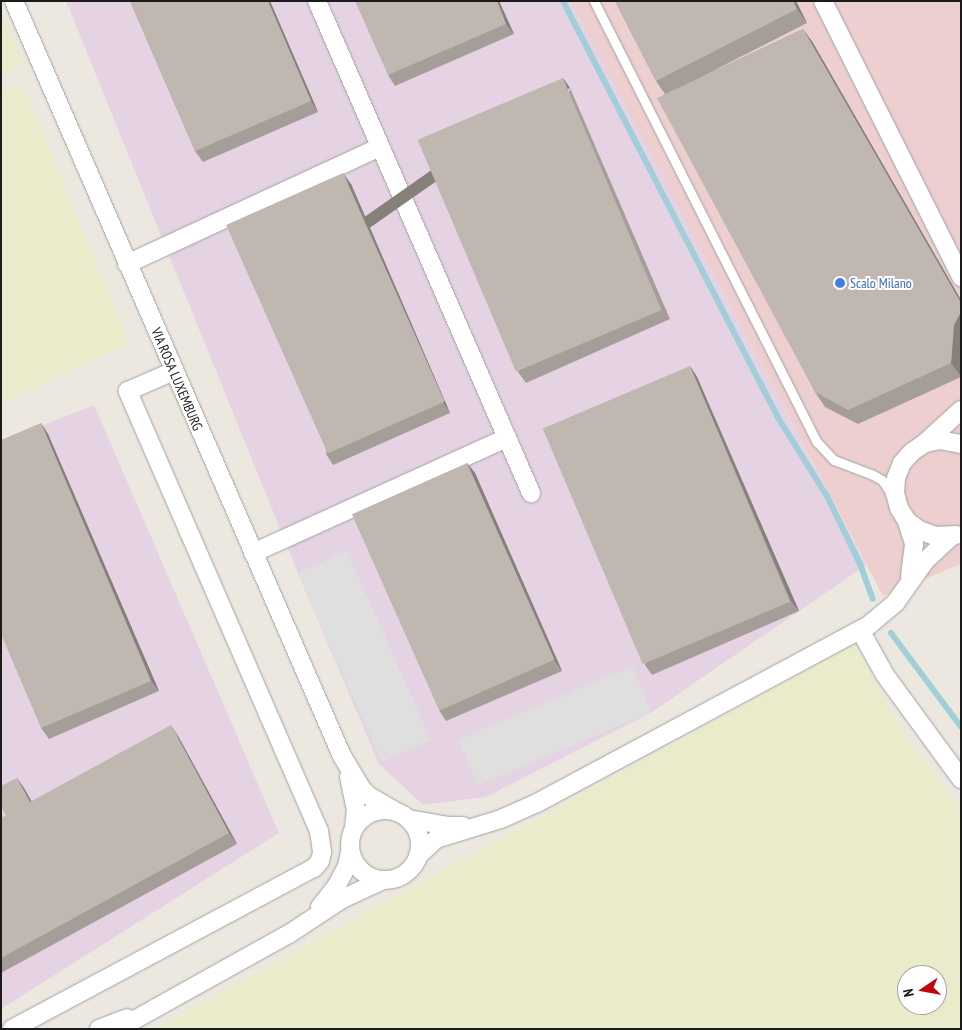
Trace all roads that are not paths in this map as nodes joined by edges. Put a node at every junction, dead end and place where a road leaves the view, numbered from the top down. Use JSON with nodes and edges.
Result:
{"nodes":[{"id":1,"x":14,"y":1,"type":"edge"},
{"id":2,"x":317,"y":1,"type":"edge"},
{"id":3,"x":594,"y":1,"type":"edge"},
{"id":4,"x":823,"y":1,"type":"edge"},
{"id":5,"x":380,"y":147,"type":"junction"},
{"id":6,"x":127,"y":264,"type":"junction"},
{"id":7,"x":961,"y":277,"type":"edge"},
{"id":8,"x":174,"y":371,"type":"junction"},
{"id":9,"x":961,"y":410,"type":"edge"},
{"id":10,"x":507,"y":438,"type":"junction"},
{"id":11,"x":925,"y":443,"type":"junction"},
{"id":12,"x":961,"y":444,"type":"edge"},
{"id":13,"x":531,"y":493,"type":"dead end"},
{"id":14,"x":903,"y":514,"type":"junction"},
{"id":15,"x":956,"y":534,"type":"edge"},
{"id":16,"x":253,"y":553,"type":"junction"},
{"id":17,"x":906,"y":587,"type":"junction"},
{"id":18,"x":860,"y":630,"type":"junction"},
{"id":19,"x":342,"y":756,"type":"junction"},
{"id":20,"x":961,"y":779,"type":"edge"},
{"id":21,"x":393,"y":810,"type":"junction"},
{"id":22,"x":408,"y":820,"type":"junction"},
{"id":23,"x":483,"y":824,"type":"junction"},
{"id":24,"x":354,"y":829,"type":"junction"},
{"id":25,"x":350,"y":852,"type":"junction"},
{"id":26,"x":418,"y":856,"type":"junction"},
{"id":27,"x":383,"y":880,"type":"junction"},
{"id":28,"x":308,"y":921,"type":"junction"},
{"id":29,"x":169,"y":1001,"type":"junction"},
{"id":30,"x":12,"y":1029,"type":"edge"},
{"id":31,"x":99,"y":1029,"type":"edge"},
{"id":32,"x":118,"y":1029,"type":"edge"}],
"edges":[{"from":1,"to":6,"type":"street","name":"VIA ROSA LUXEMBURG"},
{"from":2,"to":5,"type":"street"},
{"from":3,"to":14,"type":"lane"},
{"from":4,"to":7,"type":"street"},
{"from":5,"to":6,"type":"street"},
{"from":5,"to":10,"type":"street"},
{"from":6,"to":8,"type":"street","name":"VIA ROSA LUXEMBURG"},
{"from":8,"to":16,"type":"street","name":"VIA ROSA LUXEMBURG"},
{"from":8,"to":30,"type":"street"},
{"from":9,"to":11,"type":"street"},
{"from":10,"to":13,"type":"street"},
{"from":10,"to":16,"type":"street"},
{"from":11,"to":12,"type":"street"},
{"from":11,"to":14,"type":"street"},
{"from":14,"to":15,"type":"street"},
{"from":14,"to":17,"type":"street"},
{"from":15,"to":17,"type":"street"},
{"from":16,"to":19,"type":"street","name":"VIA ROSA LUXEMBURG"},
{"from":17,"to":18,"type":"street"},
{"from":18,"to":20,"type":"street"},
{"from":18,"to":23,"type":"street"},
{"from":19,"to":21,"type":"street"},
{"from":19,"to":24,"type":"street"},
{"from":21,"to":22,"type":"street"},
{"from":21,"to":24,"type":"street"},
{"from":22,"to":23,"type":"street"},
{"from":22,"to":26,"type":"street"},
{"from":23,"to":26,"type":"street"},
{"from":24,"to":25,"type":"street"},
{"from":25,"to":27,"type":"street"},
{"from":25,"to":28,"type":"street"},
{"from":26,"to":27,"type":"street"},
{"from":27,"to":28,"type":"street"},
{"from":28,"to":29,"type":"street"},
{"from":29,"to":31,"type":"street"},
{"from":29,"to":32,"type":"street"}]}
